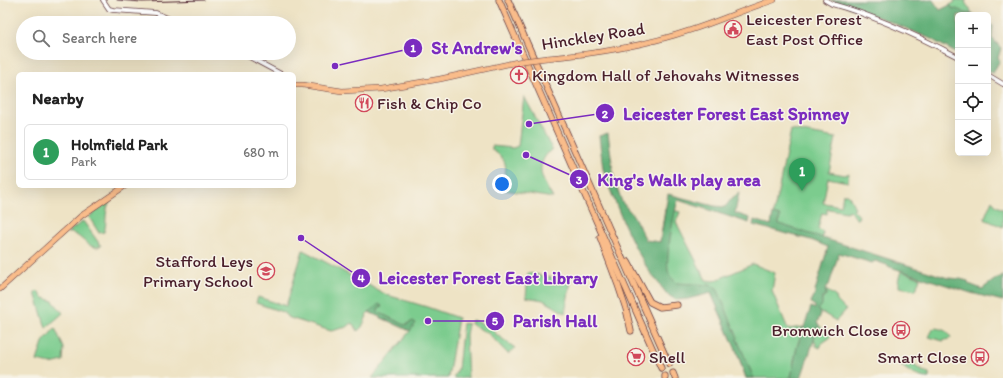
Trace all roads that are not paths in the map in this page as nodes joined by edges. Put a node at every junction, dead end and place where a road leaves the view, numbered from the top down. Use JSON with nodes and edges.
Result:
{"nodes":[{"id":1,"x":499,"y":0,"type":"edge"},
{"id":2,"x":508,"y":0,"type":"edge"},
{"id":3,"x":774,"y":0,"type":"edge"},
{"id":4,"x":825,"y":0,"type":"edge"},
{"id":5,"x":104,"y":1,"type":"edge"},
{"id":6,"x":163,"y":16,"type":"edge"},
{"id":7,"x":955,"y":55,"type":"edge"},
{"id":8,"x":255,"y":60,"type":"edge"},
{"id":9,"x":277,"y":72,"type":"edge"},
{"id":10,"x":991,"y":77,"type":"edge"},
{"id":11,"x":1003,"y":84,"type":"edge"},
{"id":12,"x":296,"y":85,"type":"edge"},
{"id":13,"x":121,"y":188,"type":"edge"},
{"id":14,"x":590,"y":206,"type":"junction"},
{"id":15,"x":614,"y":238,"type":"junction"},
{"id":16,"x":0,"y":289,"type":"edge"},
{"id":17,"x":677,"y":305,"type":"dead end"},
{"id":18,"x":631,"y":331,"type":"dead end"},
{"id":19,"x":669,"y":364,"type":"dead end"},
{"id":20,"x":661,"y":368,"type":"dead end"}],
"edges":[{"from":1,"to":14,"type":"highway"},
{"from":2,"to":15,"type":"highway"},
{"from":3,"to":12,"type":"main road","name":"Hinckley Road","bridge":true},
{"from":4,"to":7,"type":"street"},
{"from":5,"to":6,"type":"street"},
{"from":8,"to":9,"type":"street"},
{"from":10,"to":11,"type":"street"},
{"from":13,"to":16,"type":"main road"},
{"from":14,"to":18,"type":"highway"},
{"from":14,"to":20,"type":"highway"},
{"from":15,"to":17,"type":"highway"},
{"from":15,"to":19,"type":"highway"}]}
